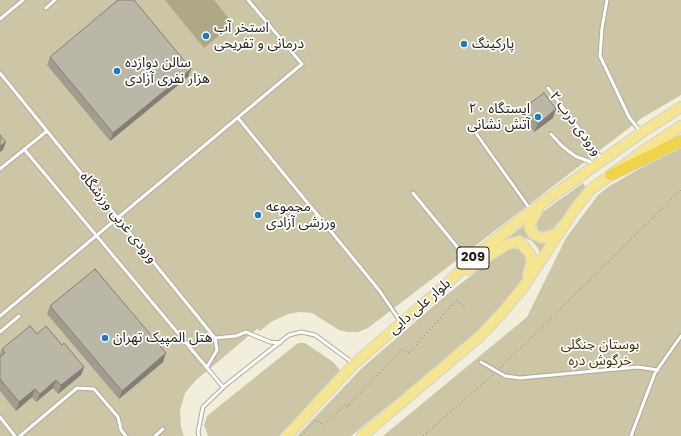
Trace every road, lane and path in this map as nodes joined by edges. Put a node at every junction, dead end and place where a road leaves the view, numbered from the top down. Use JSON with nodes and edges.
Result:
{"nodes":[{"id":1,"x":23,"y":0,"type":"edge"},
{"id":2,"x":56,"y":0,"type":"edge"},
{"id":3,"x":248,"y":0,"type":"edge"},
{"id":4,"x":607,"y":0,"type":"edge"},
{"id":5,"x":46,"y":8,"type":"dead end"},
{"id":6,"x":0,"y":19,"type":"edge"},
{"id":7,"x":0,"y":73,"type":"edge"},
{"id":8,"x":548,"y":88,"type":"dead end"},
{"id":9,"x":681,"y":107,"type":"edge"},
{"id":10,"x":238,"y":118,"type":"junction"},
{"id":11,"x":681,"y":126,"type":"edge"},
{"id":12,"x":473,"y":129,"type":"dead end"},
{"id":13,"x":47,"y":131,"type":"junction"},
{"id":14,"x":641,"y":133,"type":"junction"},
{"id":15,"x":551,"y":134,"type":"dead end"},
{"id":16,"x":681,"y":141,"type":"edge"},
{"id":17,"x":24,"y":149,"type":"junction"},
{"id":18,"x":600,"y":162,"type":"junction"},
{"id":19,"x":0,"y":169,"type":"edge"},
{"id":20,"x":611,"y":175,"type":"junction"},
{"id":21,"x":681,"y":190,"type":"edge"},
{"id":22,"x":412,"y":193,"type":"dead end"},
{"id":23,"x":536,"y":208,"type":"junction"},
{"id":24,"x":118,"y":218,"type":"junction"},
{"id":25,"x":560,"y":232,"type":"junction"},
{"id":26,"x":96,"y":235,"type":"junction"},
{"id":27,"x":469,"y":262,"type":"junction"},
{"id":28,"x":452,"y":279,"type":"junction"},
{"id":29,"x":522,"y":289,"type":"junction"},
{"id":30,"x":466,"y":308,"type":"dead end"},
{"id":31,"x":0,"y":316,"type":"edge"},
{"id":32,"x":20,"y":316,"type":"dead end"},
{"id":33,"x":401,"y":323,"type":"junction"},
{"id":34,"x":0,"y":332,"type":"edge"},
{"id":35,"x":681,"y":336,"type":"edge"},
{"id":36,"x":215,"y":338,"type":"junction"},
{"id":37,"x":280,"y":343,"type":"junction"},
{"id":38,"x":481,"y":362,"type":"dead end"},
{"id":39,"x":354,"y":364,"type":"junction"},
{"id":40,"x":207,"y":367,"type":"junction"},
{"id":41,"x":658,"y":370,"type":"junction"},
{"id":42,"x":497,"y":371,"type":"junction"},
{"id":43,"x":223,"y":387,"type":"junction"},
{"id":44,"x":0,"y":417,"type":"edge"},
{"id":45,"x":163,"y":429,"type":"dead end"},
{"id":46,"x":15,"y":436,"type":"edge"},
{"id":47,"x":20,"y":436,"type":"edge"},
{"id":48,"x":126,"y":436,"type":"edge"},
{"id":49,"x":155,"y":436,"type":"edge"},
{"id":50,"x":199,"y":436,"type":"edge"},
{"id":51,"x":287,"y":436,"type":"edge"},
{"id":52,"x":301,"y":436,"type":"edge"},
{"id":53,"x":362,"y":436,"type":"edge"},
{"id":54,"x":423,"y":436,"type":"edge"},
{"id":55,"x":631,"y":436,"type":"edge"}],
"edges":[{"from":1,"to":6,"type":"lane"},
{"from":2,"to":5,"type":"lane"},
{"from":3,"to":10,"type":"lane"},
{"from":4,"to":14,"type":"lane"},
{"from":7,"to":13,"type":"lane","name":"ورودی غربی ورزشگاه"},
{"from":8,"to":18,"type":"lane","name":"ورودی درب ۲"},
{"from":9,"to":14,"type":"main road","name":"بلوار علی دایی","number":"209"},
{"from":10,"to":24,"type":"lane"},
{"from":10,"to":33,"type":"lane"},
{"from":11,"to":20,"type":"main road"},
{"from":12,"to":23,"type":"lane"},
{"from":13,"to":17,"type":"lane"},
{"from":13,"to":24,"type":"lane","name":"ورودی غربی ورزشگاه"},
{"from":14,"to":18,"type":"main road","name":"بلوار علی دایی","number":"209"},
{"from":15,"to":18,"type":"lane"},
{"from":16,"to":20,"type":"highway"},
{"from":17,"to":19,"type":"lane"},
{"from":17,"to":26,"type":"lane"},
{"from":18,"to":23,"type":"main road","name":"بلوار علی دایی","number":"209"},
{"from":20,"to":25,"type":"main road"},
{"from":21,"to":42,"type":"path"},
{"from":22,"to":27,"type":"lane"},
{"from":23,"to":25,"type":"main road"},
{"from":23,"to":27,"type":"main road","name":"بلوار علی دایی","number":"209"},
{"from":24,"to":26,"type":"lane"},
{"from":24,"to":36,"type":"lane","name":"ورودی غربی ورزشگاه"},
{"from":25,"to":29,"type":"main road"},
{"from":26,"to":31,"type":"lane"},
{"from":26,"to":40,"type":"lane"},
{"from":27,"to":28,"type":"main road","name":"بلوار علی دایی","number":"209"},
{"from":28,"to":29,"type":"main road"},
{"from":28,"to":33,"type":"main road","name":"بلوار علی دایی","number":"209"},
{"from":29,"to":53,"type":"main road"},
{"from":30,"to":52,"type":"path"},
{"from":32,"to":34,"type":"lane"},
{"from":33,"to":39,"type":"main road","name":"بلوار علی دایی","number":"209"},
{"from":35,"to":41,"type":"lane"},
{"from":36,"to":37,"type":"lane"},
{"from":36,"to":40,"type":"lane"},
{"from":37,"to":39,"type":"lane"},
{"from":37,"to":43,"type":"lane"},
{"from":38,"to":42,"type":"lane"},
{"from":39,"to":51,"type":"main road","name":"بلوار علی دایی","number":"209"},
{"from":40,"to":43,"type":"lane"},
{"from":41,"to":42,"type":"lane"},
{"from":41,"to":55,"type":"lane"},
{"from":42,"to":54,"type":"path"},
{"from":43,"to":50,"type":"lane"},
{"from":44,"to":46,"type":"lane"},
{"from":45,"to":49,"type":"lane"},
{"from":47,"to":48,"type":"lane"}]}
